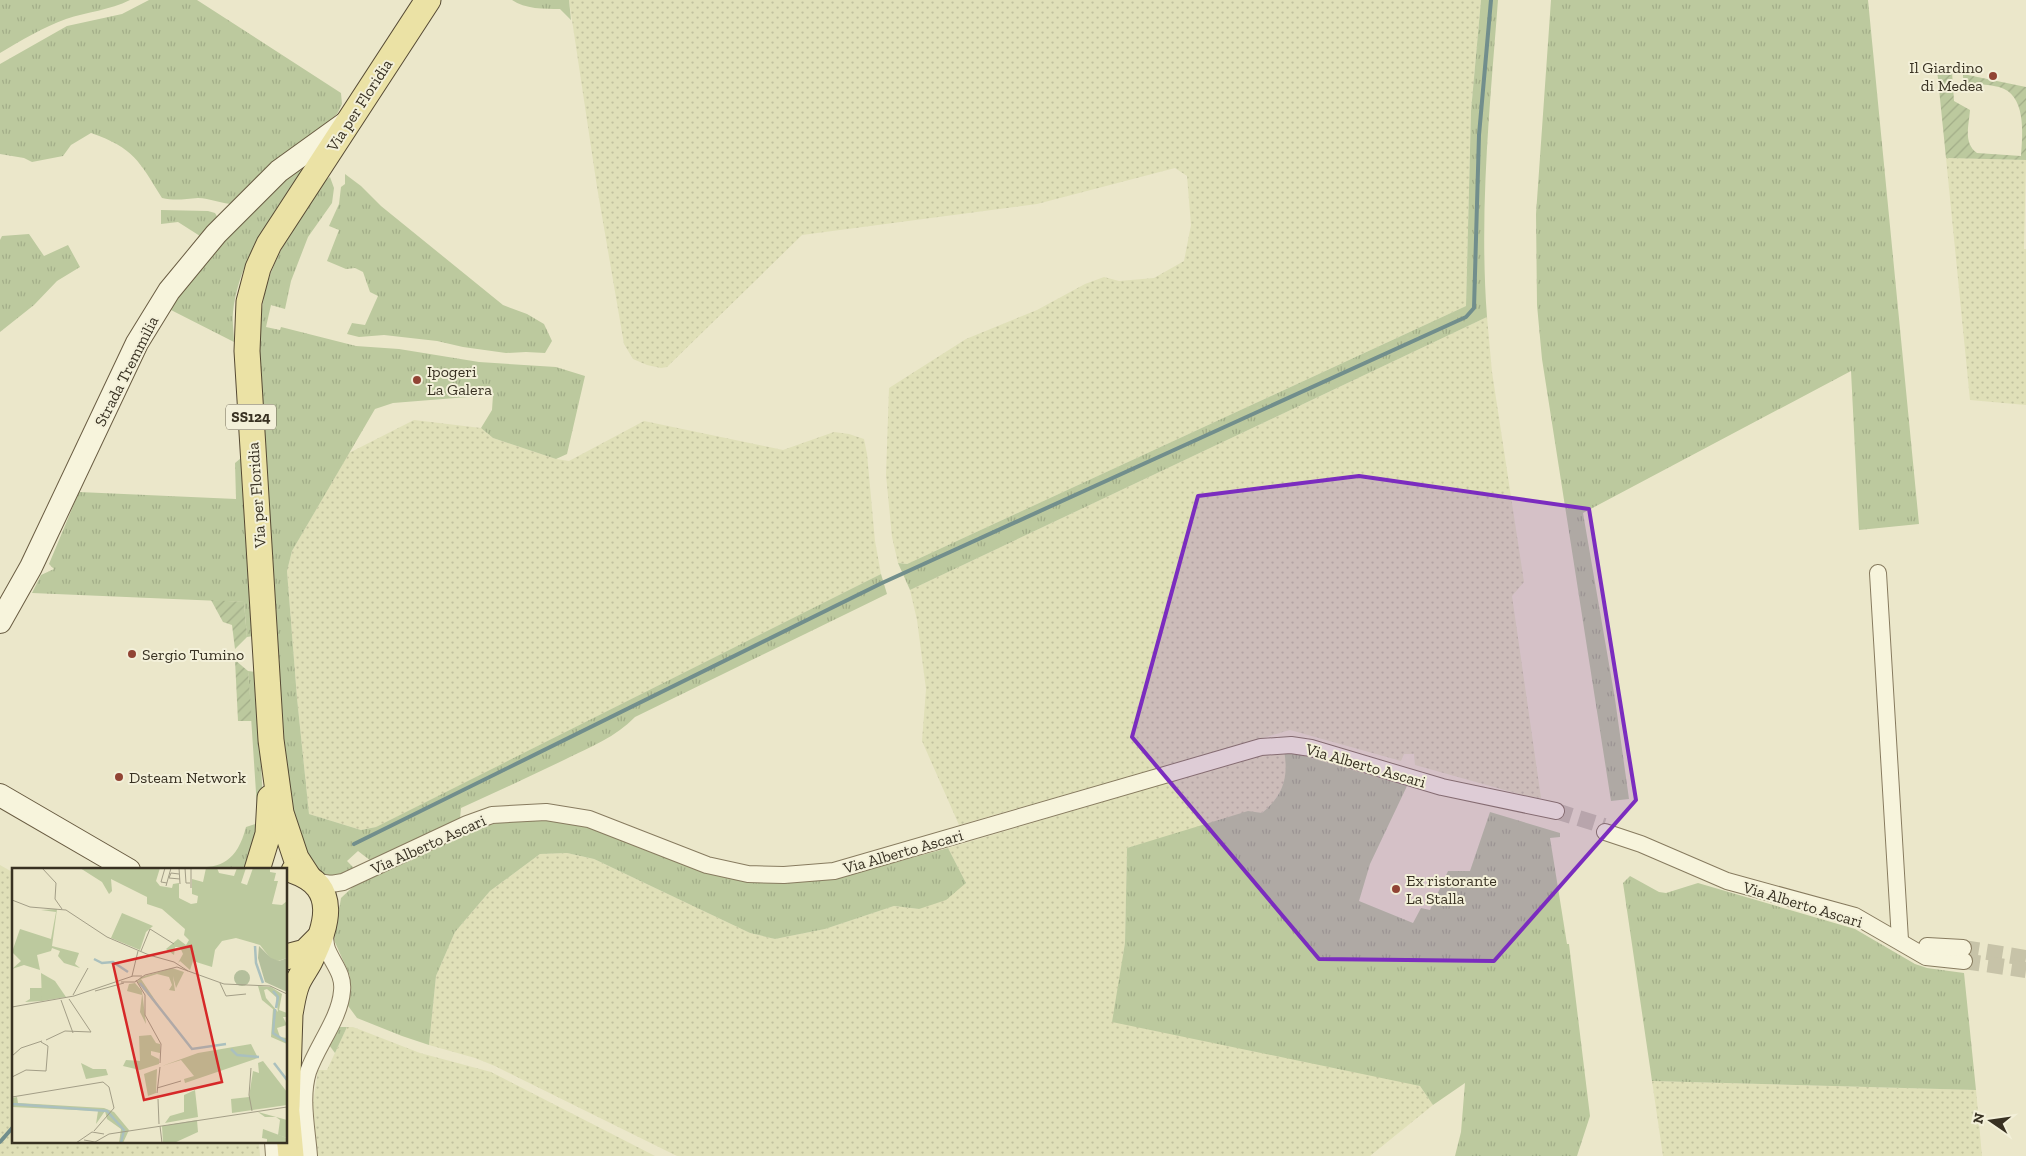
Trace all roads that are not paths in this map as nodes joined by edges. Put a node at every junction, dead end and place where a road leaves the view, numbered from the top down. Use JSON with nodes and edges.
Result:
{"nodes":[{"id":1,"x":428,"y":0,"type":"edge"},
{"id":2,"x":350,"y":120,"type":"junction"},
{"id":3,"x":1878,"y":573,"type":"dead end"},
{"id":4,"x":0,"y":622,"type":"edge"},
{"id":5,"x":271,"y":740,"type":"junction"},
{"id":6,"x":0,"y":794,"type":"edge"},
{"id":7,"x":1557,"y":815,"type":"tunnel mouth"},
{"id":8,"x":1605,"y":829,"type":"tunnel mouth"},
{"id":9,"x":125,"y":868,"type":"edge"},
{"id":10,"x":258,"y":868,"type":"edge"},
{"id":11,"x":302,"y":876,"type":"edge"},
{"id":12,"x":343,"y":882,"type":"junction"},
{"id":13,"x":324,"y":925,"type":"junction"},
{"id":14,"x":1900,"y":940,"type":"junction"},
{"id":15,"x":297,"y":958,"type":"edge"},
{"id":16,"x":1963,"y":958,"type":"tunnel mouth"},
{"id":17,"x":339,"y":971,"type":"junction"},
{"id":18,"x":288,"y":1060,"type":"edge"},
{"id":19,"x":288,"y":1130,"type":"edge"},
{"id":20,"x":290,"y":1156,"type":"edge"},
{"id":21,"x":309,"y":1156,"type":"edge"}],
"edges":[{"from":1,"to":2,"type":"main road","name":"Via per Floridia"},
{"from":2,"to":4,"type":"main road","name":"Strada Tremmilia"},
{"from":2,"to":5,"type":"main road","name":"Via per Floridia","number":"SS124"},
{"from":3,"to":14,"type":"street"},
{"from":5,"to":10,"type":"main road"},
{"from":5,"to":11,"type":"main road"},
{"from":6,"to":9,"type":"main road"},
{"from":7,"to":12,"type":"street","name":"Via Alberto Ascari"},
{"from":8,"to":14,"type":"street","name":"Via Alberto Ascari"},
{"from":11,"to":12,"type":"street"},
{"from":11,"to":13,"type":"main road"},
{"from":12,"to":13,"type":"street"},
{"from":13,"to":15,"type":"main road"},
{"from":13,"to":17,"type":"street"},
{"from":14,"to":16,"type":"street","name":"Via Alberto Ascari"},
{"from":15,"to":17,"type":"street"},
{"from":15,"to":18,"type":"main road"},
{"from":17,"to":21,"type":"street"},
{"from":19,"to":20,"type":"main road"}]}
